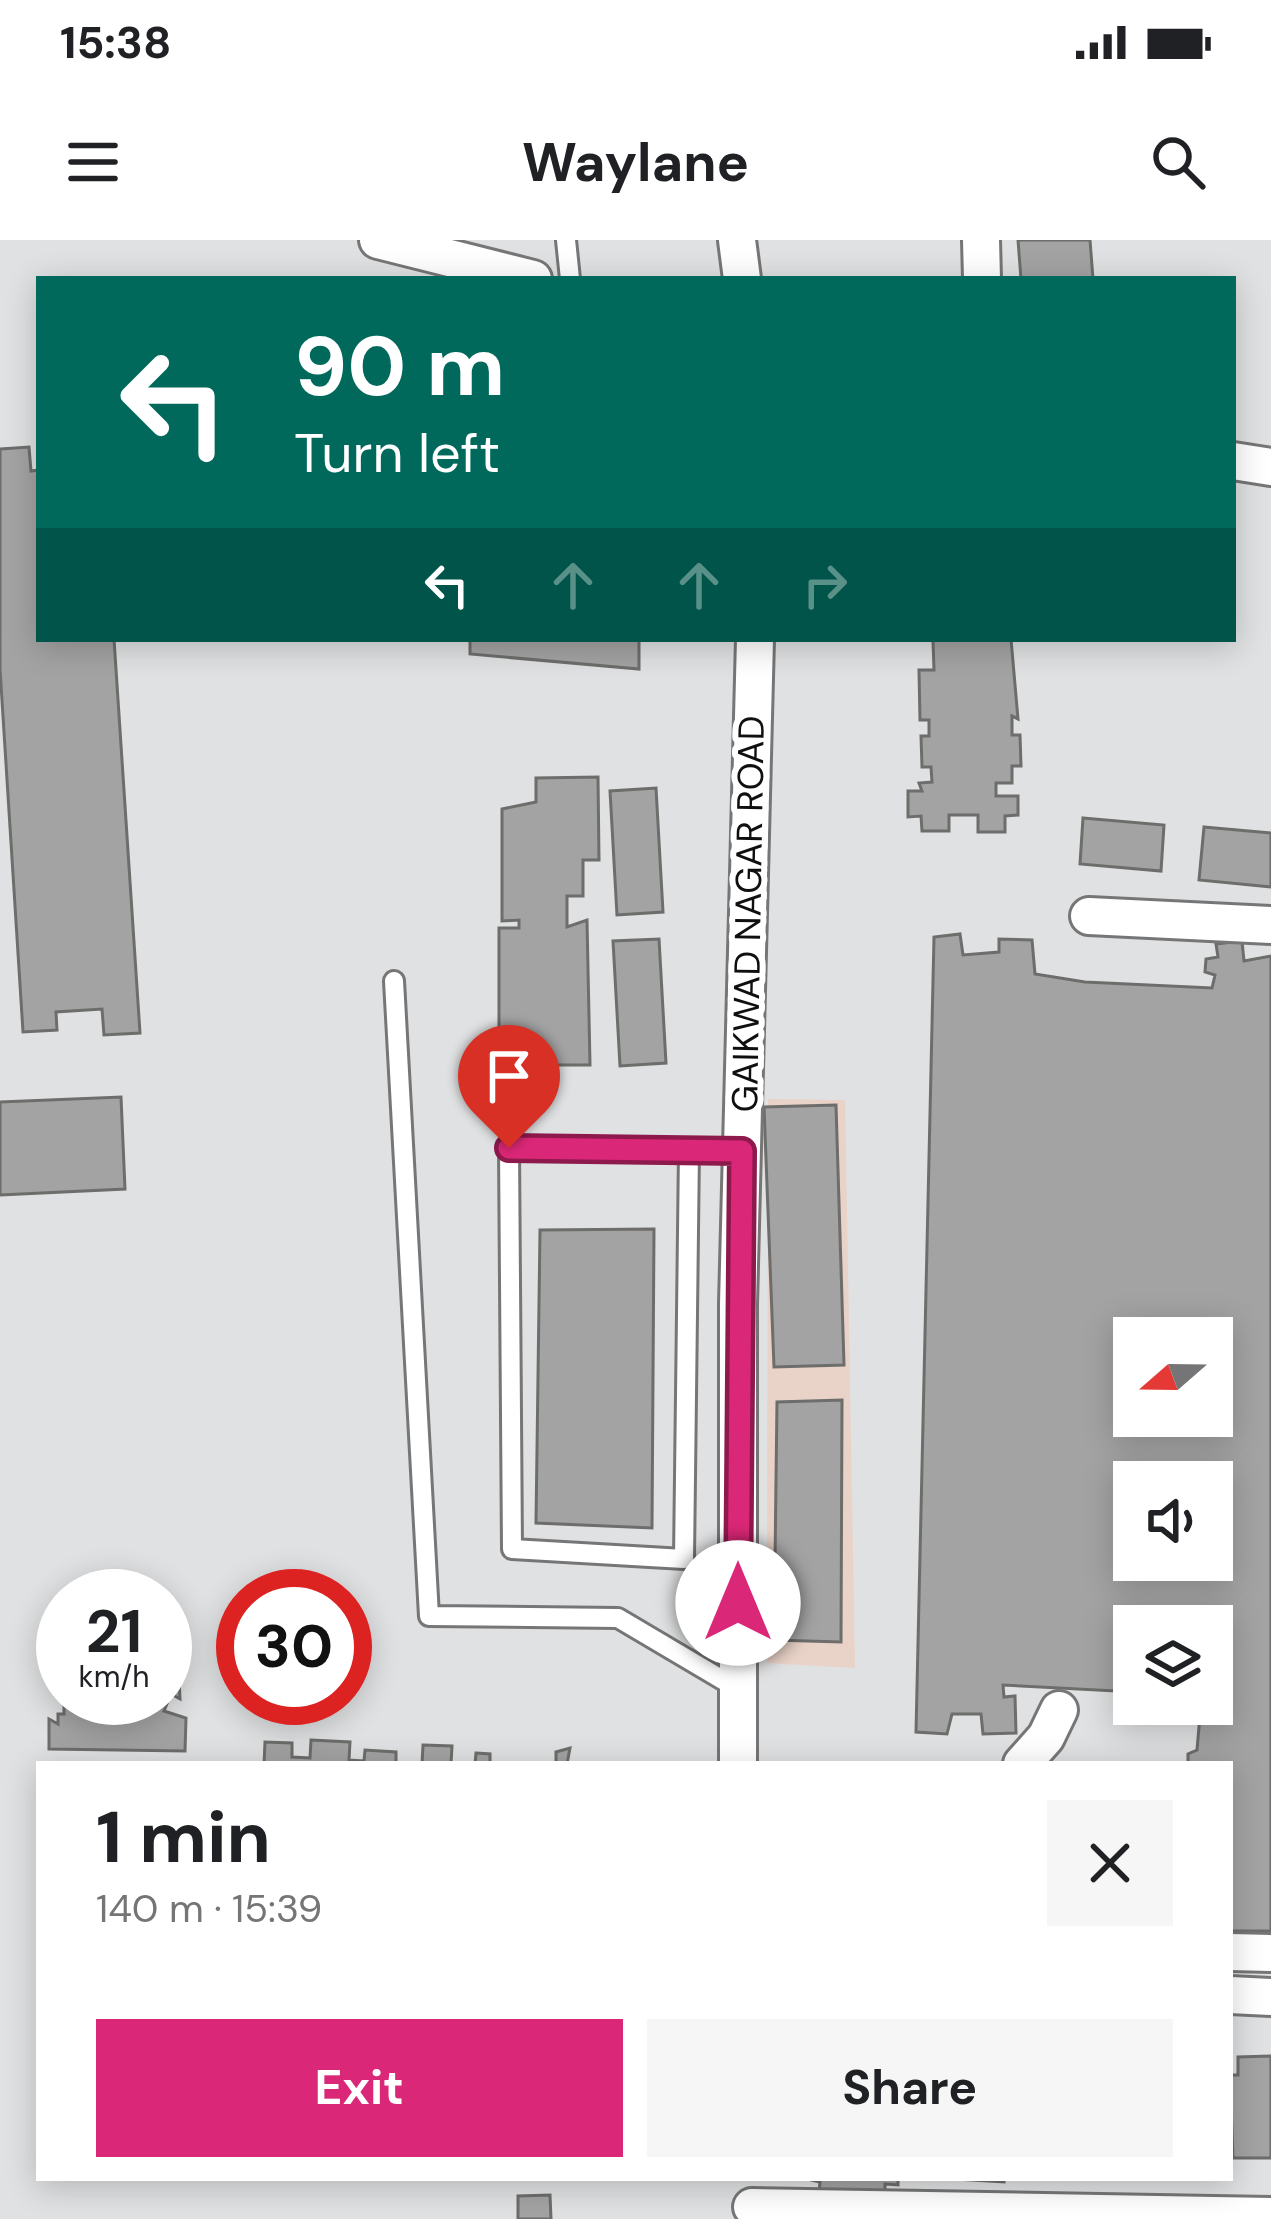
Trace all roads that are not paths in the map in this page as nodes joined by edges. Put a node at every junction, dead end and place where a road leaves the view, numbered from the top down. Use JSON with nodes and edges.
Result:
{"nodes":[{"id":1,"x":378,"y":240,"type":"edge"},
{"id":2,"x":566,"y":240,"type":"edge"},
{"id":3,"x":737,"y":240,"type":"edge"},
{"id":4,"x":980,"y":240,"type":"edge"},
{"id":5,"x":497,"y":255,"type":"edge"},
{"id":6,"x":528,"y":276,"type":"edge"},
{"id":7,"x":570,"y":276,"type":"edge"},
{"id":8,"x":742,"y":276,"type":"edge"},
{"id":9,"x":982,"y":276,"type":"edge"},
{"id":10,"x":1236,"y":461,"type":"edge"},
{"id":11,"x":1271,"y":466,"type":"edge"},
{"id":12,"x":755,"y":642,"type":"edge"},
{"id":13,"x":1089,"y":916,"type":"dead end"},
{"id":14,"x":1271,"y":925,"type":"edge"},
{"id":15,"x":394,"y":981,"type":"dead end"},
{"id":16,"x":689,"y":1150,"type":"junction"},
{"id":17,"x":742,"y":1151,"type":"junction"},
{"id":18,"x":738,"y":1689,"type":"junction"},
{"id":19,"x":1059,"y":1710,"type":"dead end"},
{"id":20,"x":738,"y":1761,"type":"edge"},
{"id":21,"x":1025,"y":1761,"type":"edge"},
{"id":22,"x":1233,"y":1952,"type":"edge"},
{"id":23,"x":1271,"y":1953,"type":"edge"},
{"id":24,"x":1233,"y":1995,"type":"edge"},
{"id":25,"x":1271,"y":1997,"type":"edge"},
{"id":26,"x":752,"y":2201,"type":"edge"},
{"id":27,"x":1271,"y":2216,"type":"edge"}],
"edges":[{"from":1,"to":5,"type":"street"},
{"from":2,"to":7,"type":"lane"},
{"from":3,"to":8,"type":"street"},
{"from":4,"to":9,"type":"street"},
{"from":5,"to":6,"type":"street"},
{"from":10,"to":11,"type":"street"},
{"from":12,"to":17,"type":"street","name":"GAIKWAD NAGAR ROAD"},
{"from":13,"to":14,"type":"street"},
{"from":15,"to":18,"type":"lane"},
{"from":16,"to":16,"type":"lane"},
{"from":16,"to":17,"type":"lane"},
{"from":17,"to":18,"type":"street","name":"GAIKWAD NAGAR ROAD"},
{"from":18,"to":20,"type":"street","name":"GAIKWAD NAGAR ROAD"},
{"from":19,"to":21,"type":"street"},
{"from":22,"to":23,"type":"street"},
{"from":24,"to":25,"type":"street"},
{"from":26,"to":27,"type":"street"}]}
